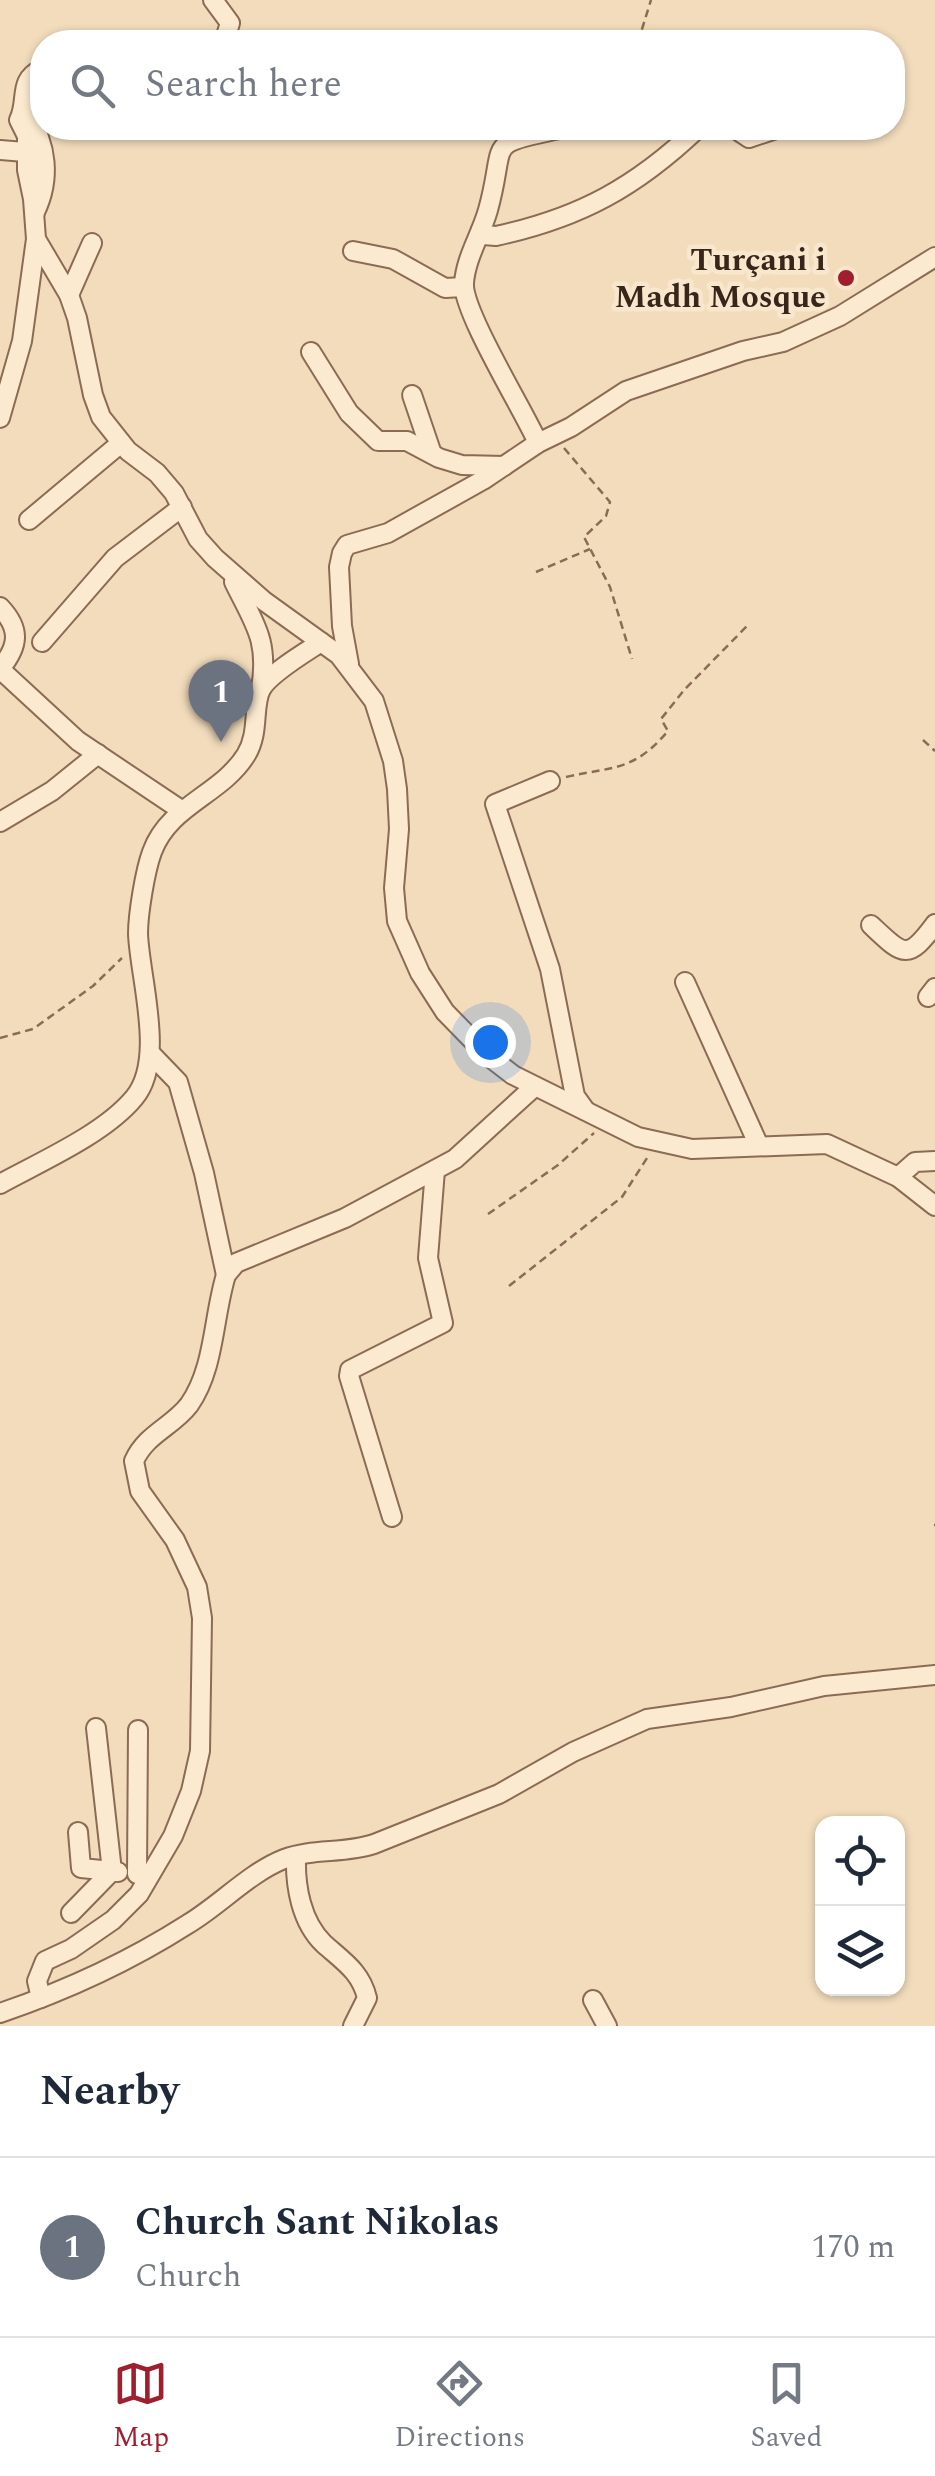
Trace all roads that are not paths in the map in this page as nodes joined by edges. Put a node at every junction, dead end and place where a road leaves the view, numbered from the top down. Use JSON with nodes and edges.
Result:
{"nodes":[{"id":1,"x":213,"y":0,"type":"edge"},
{"id":2,"x":228,"y":30,"type":"edge"},
{"id":3,"x":30,"y":77,"type":"edge"},
{"id":4,"x":24,"y":110,"type":"junction"},
{"id":5,"x":30,"y":121,"type":"edge"},
{"id":6,"x":40,"y":140,"type":"edge"},
{"id":7,"x":510,"y":140,"type":"edge"},
{"id":8,"x":684,"y":140,"type":"edge"},
{"id":9,"x":0,"y":150,"type":"edge"},
{"id":10,"x":25,"y":152,"type":"junction"},
{"id":11,"x":34,"y":214,"type":"junction"},
{"id":12,"x":481,"y":230,"type":"junction"},
{"id":13,"x":36,"y":240,"type":"junction"},
{"id":14,"x":92,"y":244,"type":"dead end"},
{"id":15,"x":353,"y":251,"type":"dead end"},
{"id":16,"x":935,"y":257,"type":"edge"},
{"id":17,"x":464,"y":287,"type":"junction"},
{"id":18,"x":69,"y":296,"type":"junction"},
{"id":19,"x":311,"y":352,"type":"dead end"},
{"id":20,"x":412,"y":395,"type":"dead end"},
{"id":21,"x":0,"y":418,"type":"edge"},
{"id":22,"x":544,"y":440,"type":"junction"},
{"id":23,"x":121,"y":443,"type":"junction"},
{"id":24,"x":432,"y":454,"type":"junction"},
{"id":25,"x":504,"y":466,"type":"junction"},
{"id":26,"x":182,"y":507,"type":"junction"},
{"id":27,"x":29,"y":520,"type":"dead end"},
{"id":28,"x":230,"y":573,"type":"junction"},
{"id":29,"x":0,"y":607,"type":"edge"},
{"id":30,"x":42,"y":642,"type":"dead end"},
{"id":31,"x":321,"y":642,"type":"junction"},
{"id":32,"x":348,"y":664,"type":"junction"},
{"id":33,"x":0,"y":669,"type":"edge"},
{"id":34,"x":261,"y":689,"type":"junction"},
{"id":35,"x":98,"y":754,"type":"junction"},
{"id":36,"x":550,"y":781,"type":"road end"},
{"id":37,"x":181,"y":810,"type":"junction"},
{"id":38,"x":0,"y":822,"type":"edge"},
{"id":39,"x":935,"y":924,"type":"edge"},
{"id":40,"x":871,"y":926,"type":"dead end"},
{"id":41,"x":685,"y":982,"type":"dead end"},
{"id":42,"x":150,"y":1054,"type":"junction"},
{"id":43,"x":534,"y":1086,"type":"junction"},
{"id":44,"x":586,"y":1111,"type":"junction"},
{"id":45,"x":759,"y":1146,"type":"junction"},
{"id":46,"x":935,"y":1160,"type":"edge"},
{"id":47,"x":435,"y":1170,"type":"junction"},
{"id":48,"x":898,"y":1177,"type":"junction"},
{"id":49,"x":0,"y":1184,"type":"edge"},
{"id":50,"x":935,"y":1206,"type":"edge"},
{"id":51,"x":226,"y":1275,"type":"junction"},
{"id":52,"x":392,"y":1517,"type":"dead end"},
{"id":53,"x":935,"y":1675,"type":"edge"},
{"id":54,"x":96,"y":1728,"type":"dead end"},
{"id":55,"x":138,"y":1730,"type":"dead end"},
{"id":56,"x":78,"y":1832,"type":"dead end"},
{"id":57,"x":296,"y":1856,"type":"junction"},
{"id":58,"x":112,"y":1872,"type":"junction"},
{"id":59,"x":142,"y":1878,"type":"junction"},
{"id":60,"x":71,"y":1913,"type":"dead end"},
{"id":61,"x":41,"y":1998,"type":"junction"},
{"id":62,"x":593,"y":2000,"type":"dead end"},
{"id":63,"x":0,"y":2013,"type":"edge"},
{"id":64,"x":352,"y":2026,"type":"edge"},
{"id":65,"x":607,"y":2026,"type":"edge"}],
"edges":[{"from":1,"to":2,"type":"street"},
{"from":3,"to":4,"type":"street"},
{"from":4,"to":5,"type":"street"},
{"from":4,"to":10,"type":"street"},
{"from":6,"to":11,"type":"street"},
{"from":7,"to":12,"type":"street"},
{"from":8,"to":12,"type":"street"},
{"from":9,"to":10,"type":"street"},
{"from":10,"to":11,"type":"street"},
{"from":11,"to":13,"type":"street"},
{"from":12,"to":17,"type":"street"},
{"from":13,"to":18,"type":"street"},
{"from":13,"to":21,"type":"street"},
{"from":14,"to":18,"type":"street"},
{"from":15,"to":17,"type":"street"},
{"from":16,"to":22,"type":"street"},
{"from":17,"to":22,"type":"street"},
{"from":18,"to":23,"type":"street"},
{"from":19,"to":24,"type":"street"},
{"from":20,"to":24,"type":"street"},
{"from":22,"to":25,"type":"street"},
{"from":23,"to":26,"type":"street"},
{"from":23,"to":27,"type":"street"},
{"from":24,"to":25,"type":"street"},
{"from":25,"to":32,"type":"street"},
{"from":26,"to":28,"type":"street"},
{"from":26,"to":30,"type":"street"},
{"from":28,"to":31,"type":"street"},
{"from":28,"to":34,"type":"street"},
{"from":29,"to":33,"type":"street"},
{"from":31,"to":32,"type":"street"},
{"from":31,"to":34,"type":"street"},
{"from":32,"to":43,"type":"street"},
{"from":33,"to":35,"type":"street"},
{"from":34,"to":37,"type":"street"},
{"from":35,"to":37,"type":"street"},
{"from":35,"to":38,"type":"street"},
{"from":36,"to":44,"type":"street"},
{"from":37,"to":42,"type":"street"},
{"from":39,"to":40,"type":"street"},
{"from":41,"to":45,"type":"street"},
{"from":42,"to":49,"type":"street"},
{"from":42,"to":51,"type":"street"},
{"from":43,"to":44,"type":"street"},
{"from":43,"to":47,"type":"street"},
{"from":44,"to":45,"type":"street"},
{"from":45,"to":48,"type":"street"},
{"from":46,"to":48,"type":"street"},
{"from":47,"to":51,"type":"street"},
{"from":47,"to":52,"type":"street"},
{"from":48,"to":50,"type":"street"},
{"from":51,"to":59,"type":"street"},
{"from":53,"to":57,"type":"street"},
{"from":54,"to":58,"type":"street"},
{"from":55,"to":59,"type":"street"},
{"from":56,"to":58,"type":"street"},
{"from":57,"to":61,"type":"street"},
{"from":57,"to":64,"type":"street"},
{"from":58,"to":59,"type":"street"},
{"from":58,"to":60,"type":"street"},
{"from":59,"to":61,"type":"street"},
{"from":61,"to":63,"type":"street"},
{"from":62,"to":65,"type":"street"}]}
